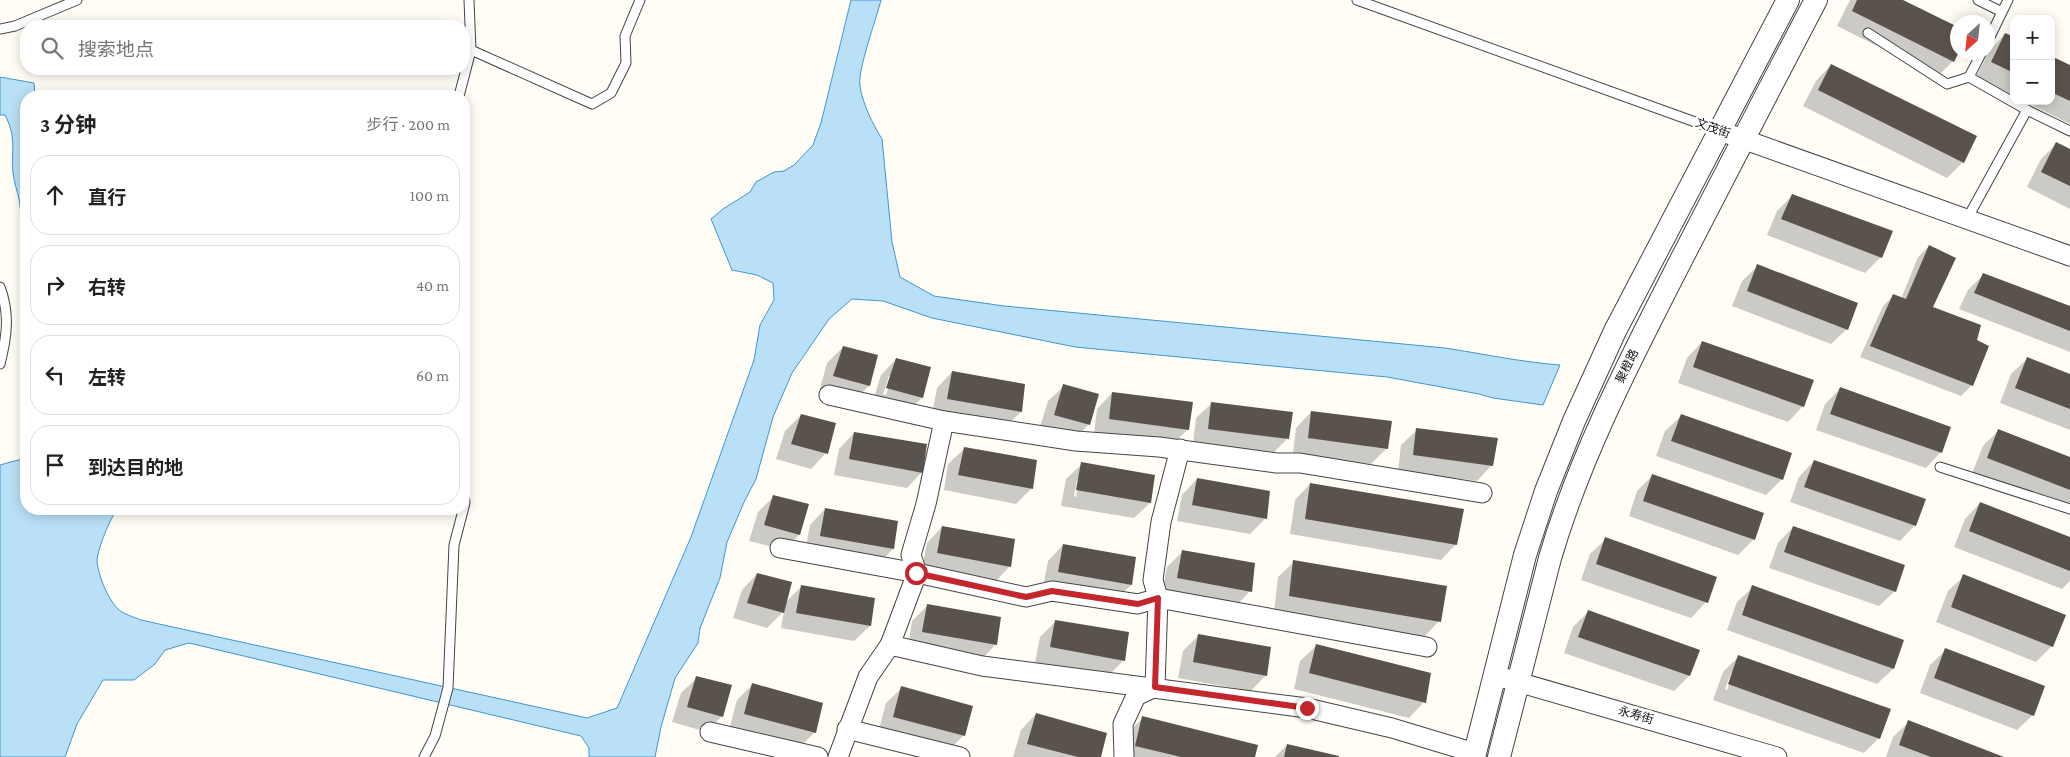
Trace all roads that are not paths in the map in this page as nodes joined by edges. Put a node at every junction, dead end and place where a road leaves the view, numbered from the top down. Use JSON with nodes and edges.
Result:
{"nodes":[{"id":1,"x":77,"y":0,"type":"edge"},
{"id":2,"x":469,"y":0,"type":"edge"},
{"id":3,"x":640,"y":0,"type":"edge"},
{"id":4,"x":1357,"y":0,"type":"edge"},
{"id":5,"x":1788,"y":0,"type":"edge"},
{"id":6,"x":1816,"y":0,"type":"edge"},
{"id":7,"x":1978,"y":0,"type":"edge"},
{"id":8,"x":2008,"y":0,"type":"edge"},
{"id":9,"x":2002,"y":12,"type":"junction"},
{"id":10,"x":29,"y":20,"type":"edge"},
{"id":11,"x":470,"y":20,"type":"edge"},
{"id":12,"x":20,"y":24,"type":"edge"},
{"id":13,"x":470,"y":25,"type":"edge"},
{"id":14,"x":1995,"y":26,"type":"edge"},
{"id":15,"x":0,"y":29,"type":"edge"},
{"id":16,"x":1868,"y":33,"type":"dead end"},
{"id":17,"x":471,"y":50,"type":"junction"},
{"id":18,"x":470,"y":54,"type":"edge"},
{"id":19,"x":1978,"y":60,"type":"edge"},
{"id":20,"x":465,"y":75,"type":"edge"},
{"id":21,"x":1970,"y":77,"type":"junction"},
{"id":22,"x":461,"y":90,"type":"edge"},
{"id":23,"x":2026,"y":110,"type":"junction"},
{"id":24,"x":1720,"y":131,"type":"junction"},
{"id":25,"x":2070,"y":132,"type":"edge"},
{"id":26,"x":1743,"y":139,"type":"junction"},
{"id":27,"x":1967,"y":219,"type":"junction"},
{"id":28,"x":2070,"y":256,"type":"edge"},
{"id":29,"x":0,"y":287,"type":"edge"},
{"id":30,"x":0,"y":364,"type":"edge"},
{"id":31,"x":829,"y":395,"type":"dead end"},
{"id":32,"x":944,"y":421,"type":"junction"},
{"id":33,"x":1180,"y":449,"type":"junction"},
{"id":34,"x":1940,"y":467,"type":"dead end"},
{"id":35,"x":1482,"y":493,"type":"dead end"},
{"id":36,"x":2070,"y":509,"type":"edge"},
{"id":37,"x":462,"y":515,"type":"edge"},
{"id":38,"x":780,"y":548,"type":"dead end"},
{"id":39,"x":916,"y":573,"type":"junction"},
{"id":40,"x":1158,"y":598,"type":"junction"},
{"id":41,"x":890,"y":646,"type":"junction"},
{"id":42,"x":1427,"y":647,"type":"dead end"},
{"id":43,"x":1494,"y":676,"type":"junction"},
{"id":44,"x":1518,"y":681,"type":"junction"},
{"id":45,"x":1155,"y":687,"type":"junction"},
{"id":46,"x":847,"y":729,"type":"junction"},
{"id":47,"x":710,"y":732,"type":"dead end"},
{"id":48,"x":1475,"y":755,"type":"edge"},
{"id":49,"x":424,"y":757,"type":"edge"},
{"id":50,"x":818,"y":757,"type":"edge"},
{"id":51,"x":838,"y":757,"type":"edge"},
{"id":52,"x":960,"y":757,"type":"edge"},
{"id":53,"x":1124,"y":757,"type":"edge"},
{"id":54,"x":1499,"y":757,"type":"edge"},
{"id":55,"x":1777,"y":757,"type":"edge"}],
"edges":[{"from":1,"to":10,"type":"lane"},
{"from":2,"to":11,"type":"lane"},
{"from":3,"to":17,"type":"lane"},
{"from":4,"to":24,"type":"lane","name":"文茂街"},
{"from":5,"to":24,"type":"street","name":"聚橙路"},
{"from":6,"to":26,"type":"street","name":"聚橙路"},
{"from":7,"to":9,"type":"lane"},
{"from":8,"to":9,"type":"lane"},
{"from":9,"to":14,"type":"lane"},
{"from":12,"to":15,"type":"lane"},
{"from":13,"to":17,"type":"lane"},
{"from":16,"to":21,"type":"lane"},
{"from":17,"to":18,"type":"lane"},
{"from":19,"to":21,"type":"lane"},
{"from":20,"to":22,"type":"lane"},
{"from":21,"to":23,"type":"lane"},
{"from":23,"to":25,"type":"lane"},
{"from":23,"to":27,"type":"lane"},
{"from":24,"to":26,"type":"street","name":"文茂街"},
{"from":24,"to":43,"type":"street","name":"聚橙路"},
{"from":26,"to":27,"type":"street","name":"文茂街"},
{"from":26,"to":44,"type":"street","name":"聚橙路"},
{"from":27,"to":28,"type":"street","name":"文茂街"},
{"from":29,"to":30,"type":"lane"},
{"from":31,"to":32,"type":"street"},
{"from":32,"to":33,"type":"street"},
{"from":32,"to":39,"type":"street"},
{"from":33,"to":35,"type":"street"},
{"from":33,"to":40,"type":"street"},
{"from":34,"to":36,"type":"lane"},
{"from":37,"to":49,"type":"lane"},
{"from":38,"to":39,"type":"street"},
{"from":39,"to":40,"type":"street"},
{"from":39,"to":41,"type":"street"},
{"from":40,"to":42,"type":"street"},
{"from":40,"to":45,"type":"street"},
{"from":41,"to":45,"type":"street"},
{"from":41,"to":46,"type":"street"},
{"from":43,"to":44,"type":"street","name":"永寿街"},
{"from":43,"to":48,"type":"street","name":"聚橙路"},
{"from":44,"to":54,"type":"street","name":"聚橙路"},
{"from":44,"to":55,"type":"street","name":"永寿街"},
{"from":45,"to":48,"type":"street"},
{"from":45,"to":53,"type":"street"},
{"from":46,"to":51,"type":"street"},
{"from":46,"to":52,"type":"street"},
{"from":47,"to":50,"type":"street"}]}
